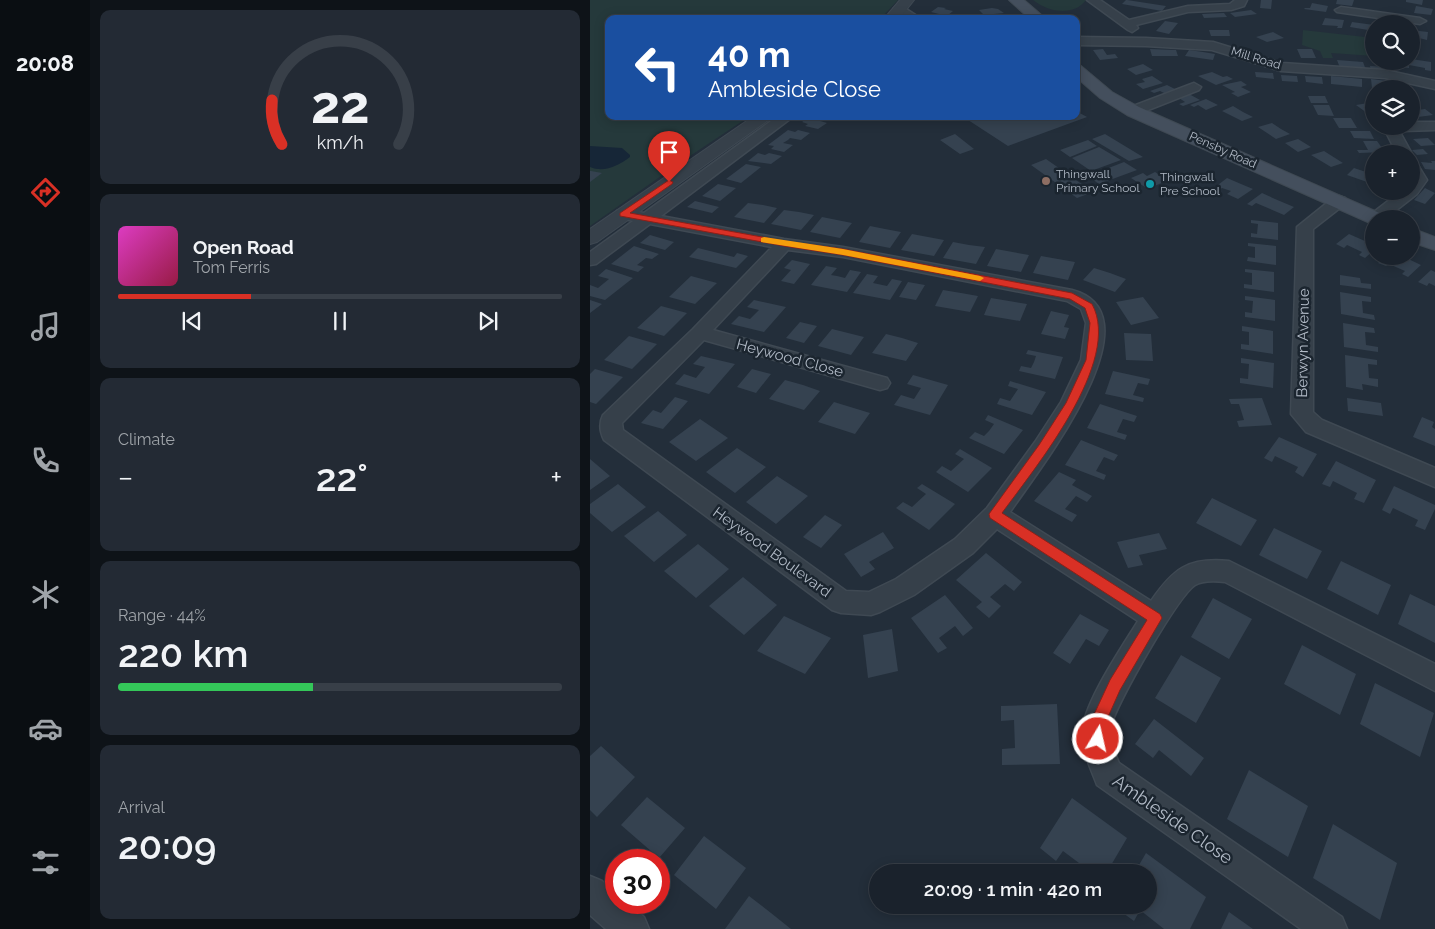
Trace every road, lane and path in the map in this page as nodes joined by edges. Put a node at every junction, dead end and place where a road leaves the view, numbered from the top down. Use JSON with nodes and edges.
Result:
{"nodes":[{"id":1,"x":1016,"y":0,"type":"edge"},
{"id":2,"x":1093,"y":0,"type":"edge"},
{"id":3,"x":1241,"y":0,"type":"edge"},
{"id":4,"x":1380,"y":0,"type":"edge"},
{"id":5,"x":1341,"y":10,"type":"dead end"},
{"id":6,"x":1033,"y":15,"type":"edge"},
{"id":7,"x":1376,"y":15,"type":"joint"},
{"id":8,"x":1080,"y":41,"type":"edge"},
{"id":9,"x":1080,"y":72,"type":"edge"},
{"id":10,"x":1435,"y":85,"type":"edge"},
{"id":11,"x":1194,"y":87,"type":"dead end"},
{"id":12,"x":1133,"y":111,"type":"junction"},
{"id":13,"x":760,"y":120,"type":"edge"},
{"id":14,"x":781,"y":120,"type":"edge"},
{"id":15,"x":1420,"y":126,"type":"edge"},
{"id":16,"x":1435,"y":126,"type":"edge"},
{"id":17,"x":1399,"y":200,"type":"edge"},
{"id":18,"x":1339,"y":202,"type":"junction"},
{"id":19,"x":1386,"y":210,"type":"edge"},
{"id":20,"x":1365,"y":213,"type":"edge"},
{"id":21,"x":623,"y":214,"type":"junction"},
{"id":22,"x":646,"y":218,"type":"junction"},
{"id":23,"x":590,"y":238,"type":"edge"},
{"id":24,"x":1420,"y":238,"type":"edge"},
{"id":25,"x":784,"y":244,"type":"junction"},
{"id":26,"x":1435,"y":244,"type":"edge"},
{"id":27,"x":590,"y":260,"type":"edge"},
{"id":28,"x":700,"y":333,"type":"junction"},
{"id":29,"x":880,"y":382,"type":"dead end"},
{"id":30,"x":1435,"y":478,"type":"edge"},
{"id":31,"x":995,"y":514,"type":"junction"},
{"id":32,"x":1155,"y":618,"type":"junction"},
{"id":33,"x":1435,"y":678,"type":"edge"},
{"id":34,"x":590,"y":893,"type":"edge"},
{"id":35,"x":632,"y":929,"type":"edge"},
{"id":36,"x":1330,"y":929,"type":"edge"}],
"edges":[{"from":1,"to":6,"type":"main road"},
{"from":2,"to":3,"type":"street"},
{"from":4,"to":7,"type":"street"},
{"from":5,"to":7,"type":"street"},
{"from":8,"to":10,"type":"street","name":"Mill Road"},
{"from":9,"to":12,"type":"main road","name":"Pensby Road"},
{"from":11,"to":12,"type":"street"},
{"from":12,"to":18,"type":"main road","name":"Pensby Road"},
{"from":13,"to":21,"type":"street"},
{"from":14,"to":22,"type":"street"},
{"from":15,"to":16,"type":"street"},
{"from":17,"to":19,"type":"street"},
{"from":18,"to":20,"type":"main road","name":"Pensby Road"},
{"from":18,"to":30,"type":"street","name":"Berwyn Avenue"},
{"from":21,"to":22,"type":"street","name":"Heywood Boulevard"},
{"from":21,"to":23,"type":"street"},
{"from":22,"to":25,"type":"street","name":"Heywood Boulevard"},
{"from":22,"to":27,"type":"street"},
{"from":24,"to":26,"type":"main road"},
{"from":25,"to":28,"type":"street","name":"Heywood Boulevard"},
{"from":25,"to":31,"type":"street","name":"Heywood Boulevard"},
{"from":28,"to":29,"type":"street","name":"Heywood Close"},
{"from":28,"to":31,"type":"street","name":"Heywood Boulevard"},
{"from":31,"to":32,"type":"street"},
{"from":32,"to":33,"type":"street","name":"Ambleside Close"},
{"from":32,"to":36,"type":"street","name":"Ambleside Close"},
{"from":34,"to":35,"type":"street"}]}
